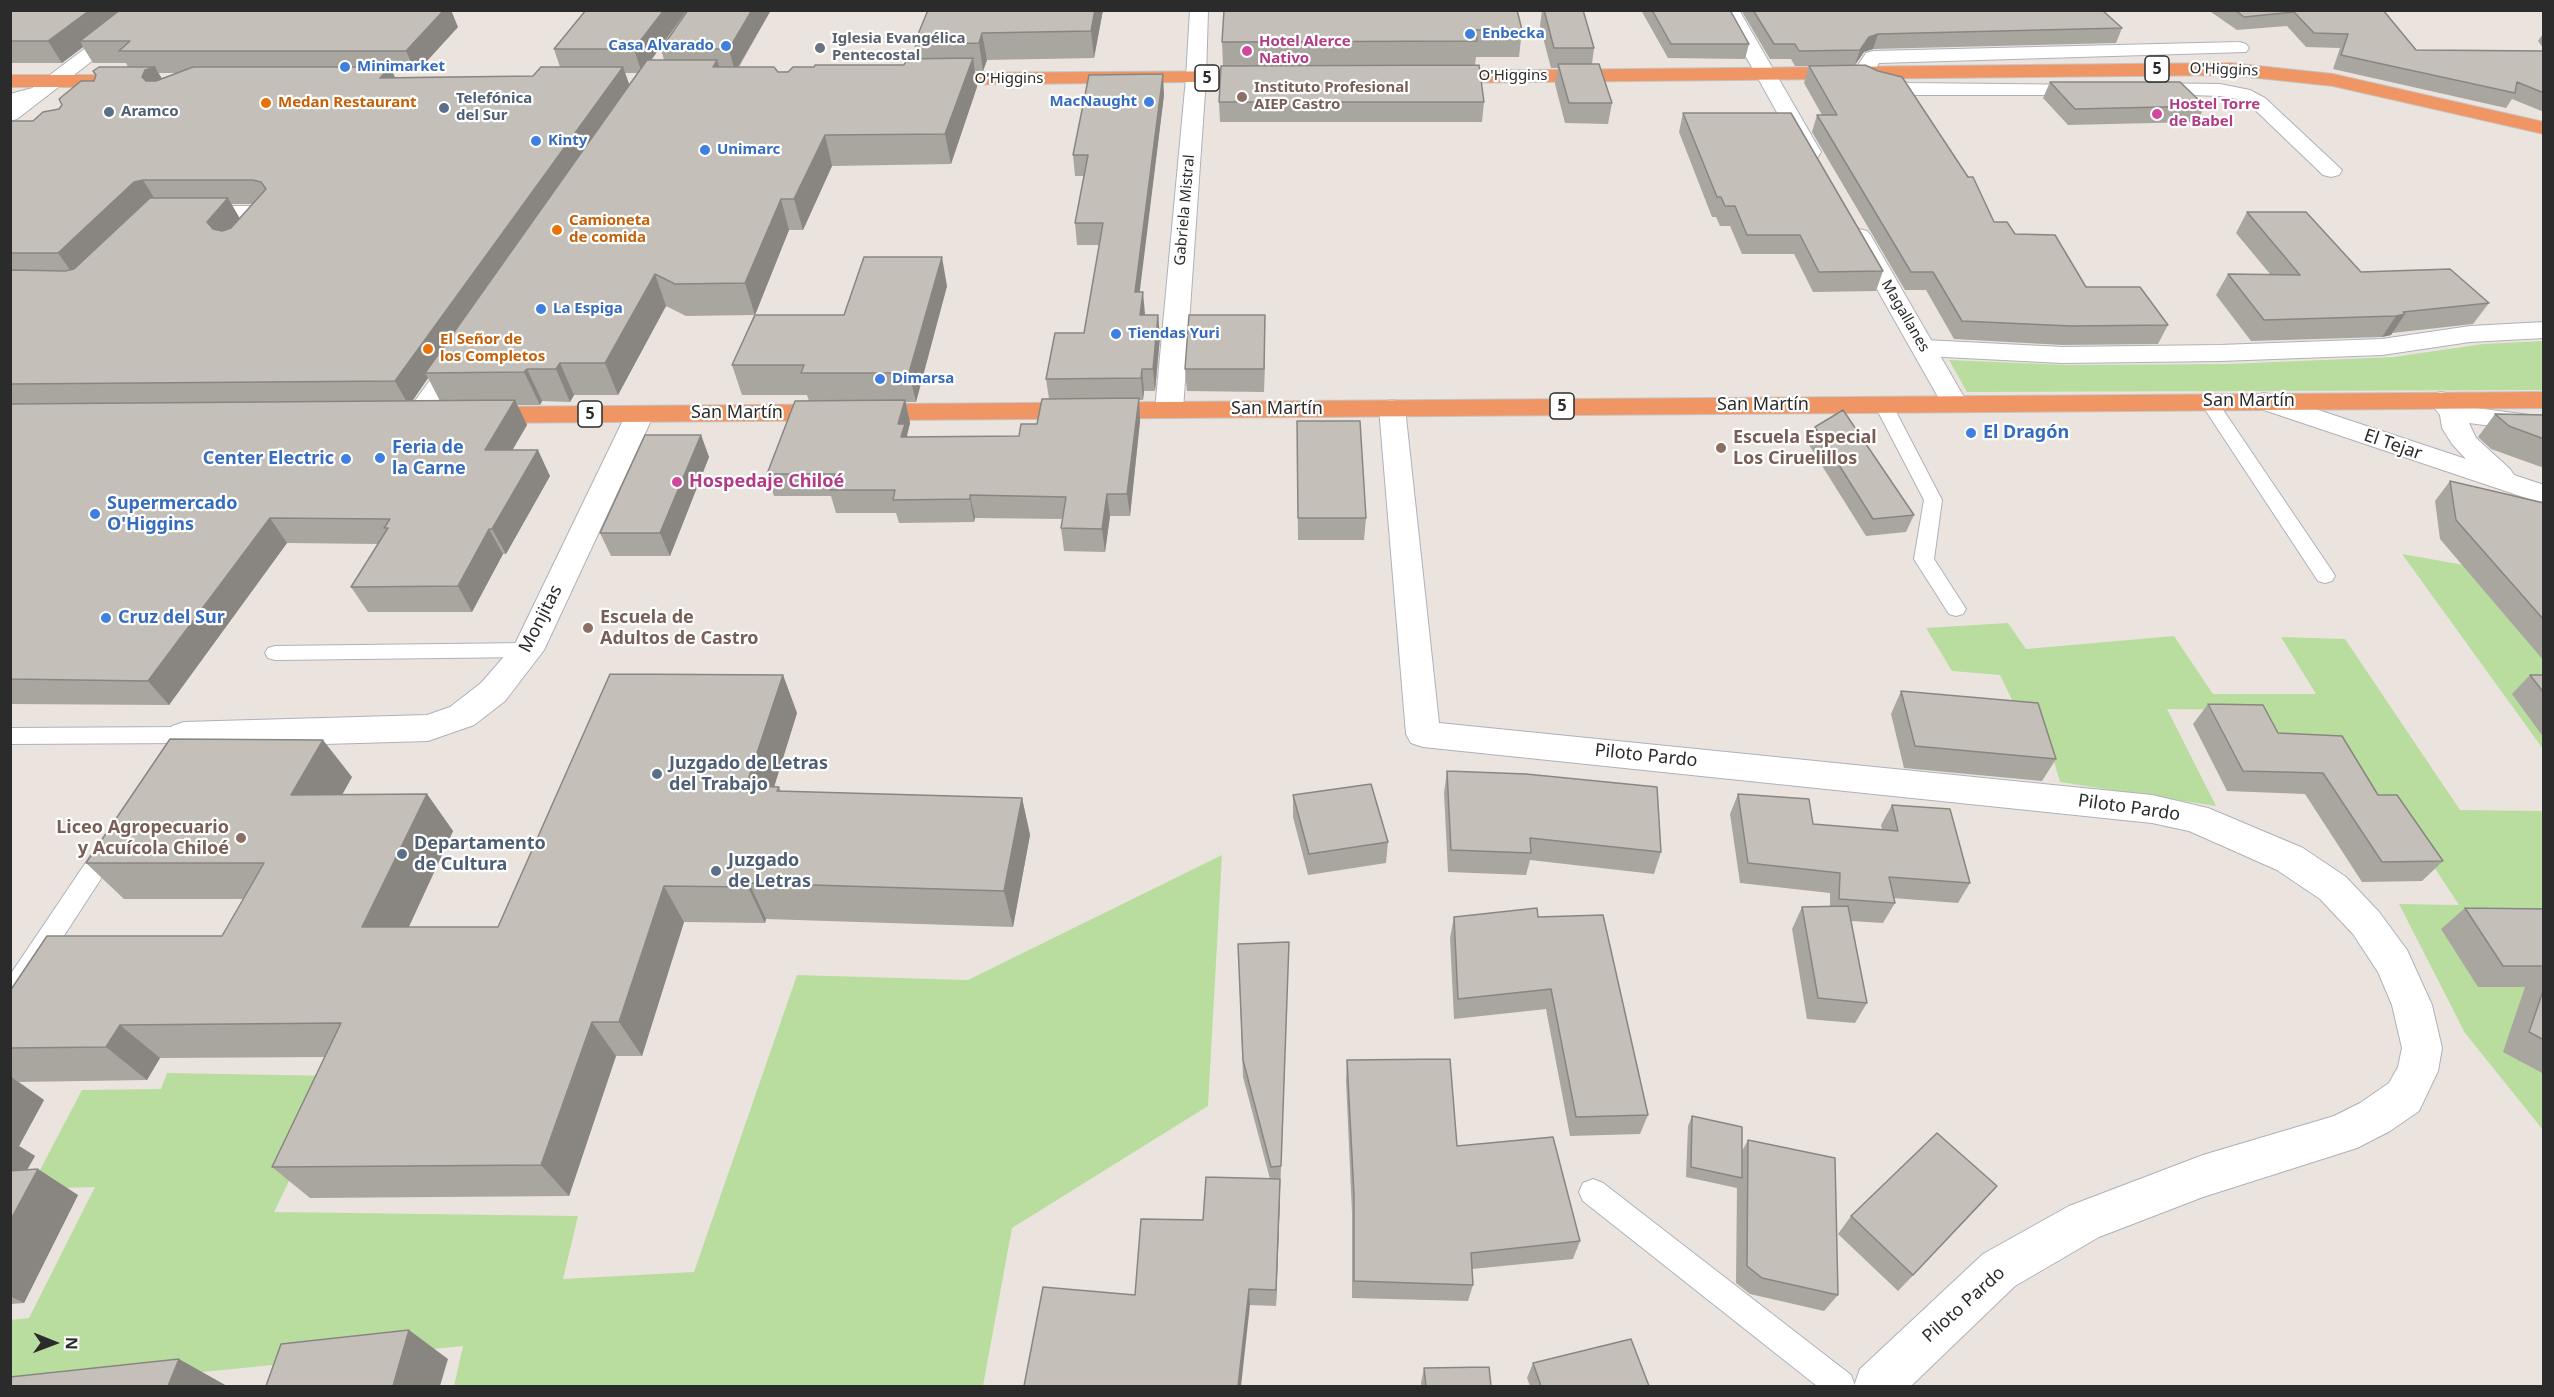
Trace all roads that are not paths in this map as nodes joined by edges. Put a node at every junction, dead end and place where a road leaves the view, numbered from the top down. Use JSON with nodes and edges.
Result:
{"nodes":[{"id":1,"x":149,"y":10,"type":"edge"},
{"id":2,"x":1199,"y":10,"type":"edge"},
{"id":3,"x":1729,"y":10,"type":"edge"},
{"id":4,"x":2239,"y":48,"type":"dead end"},
{"id":5,"x":1863,"y":73,"type":"junction"},
{"id":6,"x":1765,"y":75,"type":"junction"},
{"id":7,"x":1291,"y":77,"type":"edge"},
{"id":8,"x":1421,"y":77,"type":"edge"},
{"id":9,"x":1196,"y":78,"type":"junction"},
{"id":10,"x":917,"y":80,"type":"edge"},
{"id":11,"x":10,"y":81,"type":"edge"},
{"id":12,"x":152,"y":81,"type":"edge"},
{"id":13,"x":56,"y":85,"type":"junction"},
{"id":14,"x":92,"y":93,"type":"edge"},
{"id":15,"x":10,"y":100,"type":"edge"},
{"id":16,"x":10,"y":115,"type":"edge"},
{"id":17,"x":2544,"y":128,"type":"edge"},
{"id":18,"x":2331,"y":170,"type":"dead end"},
{"id":19,"x":1824,"y":176,"type":"edge"},
{"id":20,"x":170,"y":213,"type":"edge"},
{"id":21,"x":1848,"y":217,"type":"edge"},
{"id":22,"x":236,"y":246,"type":"edge"},
{"id":23,"x":2544,"y":330,"type":"edge"},
{"id":24,"x":471,"y":340,"type":"edge"},
{"id":25,"x":1924,"y":348,"type":"junction"},
{"id":26,"x":2544,"y":400,"type":"edge"},
{"id":27,"x":2264,"y":401,"type":"junction"},
{"id":28,"x":2209,"y":402,"type":"junction"},
{"id":29,"x":1883,"y":404,"type":"junction"},
{"id":30,"x":1955,"y":404,"type":"junction"},
{"id":31,"x":2447,"y":407,"type":"junction"},
{"id":32,"x":1392,"y":408,"type":"junction"},
{"id":33,"x":1169,"y":410,"type":"junction"},
{"id":34,"x":640,"y":414,"type":"junction"},
{"id":35,"x":408,"y":416,"type":"joint"},
{"id":36,"x":2544,"y":425,"type":"edge"},
{"id":37,"x":2533,"y":492,"type":"edge"},
{"id":38,"x":2325,"y":576,"type":"dead end"},
{"id":39,"x":1956,"y":609,"type":"dead end"},
{"id":40,"x":528,"y":650,"type":"junction"},
{"id":41,"x":275,"y":653,"type":"dead end"},
{"id":42,"x":10,"y":736,"type":"edge"},
{"id":43,"x":177,"y":744,"type":"joint"},
{"id":44,"x":119,"y":832,"type":"edge"},
{"id":45,"x":10,"y":997,"type":"edge"},
{"id":46,"x":1593,"y":1192,"type":"dead end"},
{"id":47,"x":1840,"y":1386,"type":"edge"},
{"id":48,"x":1877,"y":1386,"type":"edge"}],
"edges":[{"from":1,"to":13,"type":"street"},
{"from":2,"to":9,"type":"street","name":"Gabriela Mistral"},
{"from":3,"to":6,"type":"street"},
{"from":4,"to":5,"type":"street","name":"O'Higgins"},
{"from":5,"to":6,"type":"highway","name":"O'Higgins","number":"5"},
{"from":5,"to":17,"type":"highway","name":"O'Higgins","number":"5"},
{"from":5,"to":18,"type":"street","name":"O'Higgins"},
{"from":6,"to":8,"type":"highway","name":"O'Higgins","number":"5"},
{"from":6,"to":19,"type":"street"},
{"from":7,"to":9,"type":"highway","name":"O'Higgins","number":"5"},
{"from":9,"to":10,"type":"highway","name":"O'Higgins","number":"5"},
{"from":9,"to":33,"type":"street","name":"Gabriela Mistral"},
{"from":11,"to":13,"type":"highway"},
{"from":12,"to":13,"type":"highway"},
{"from":13,"to":14,"type":"lane"},
{"from":13,"to":15,"type":"street"},
{"from":13,"to":16,"type":"street"},
{"from":20,"to":22,"type":"street"},
{"from":21,"to":25,"type":"street","name":"Magallanes"},
{"from":23,"to":25,"type":"street"},
{"from":24,"to":35,"type":"street"},
{"from":25,"to":30,"type":"street","name":"Magallanes"},
{"from":26,"to":31,"type":"highway","name":"San Martín","number":"5"},
{"from":27,"to":28,"type":"highway","name":"San Martín","number":"5"},
{"from":27,"to":31,"type":"highway","name":"San Martín","number":"5"},
{"from":27,"to":37,"type":"street","name":"El Tejar"},
{"from":28,"to":30,"type":"highway","name":"San Martín","number":"5"},
{"from":28,"to":38,"type":"lane"},
{"from":29,"to":30,"type":"highway","name":"San Martín","number":"5"},
{"from":29,"to":32,"type":"highway","name":"San Martín","number":"5"},
{"from":29,"to":39,"type":"lane"},
{"from":31,"to":36,"type":"street","name":"San Martín"},
{"from":31,"to":37,"type":"street","name":"El Tejar"},
{"from":32,"to":33,"type":"highway","name":"San Martín","number":"5"},
{"from":32,"to":48,"type":"street","name":"Piloto Pardo"},
{"from":33,"to":34,"type":"highway","name":"San Martín","number":"5"},
{"from":34,"to":35,"type":"highway","name":"San Martín","number":"5"},
{"from":34,"to":40,"type":"street","name":"Monjitas"},
{"from":40,"to":41,"type":"lane"},
{"from":40,"to":43,"type":"street","name":"Monjitas"},
{"from":42,"to":43,"type":"lane"},
{"from":44,"to":45,"type":"lane"},
{"from":46,"to":47,"type":"lane"}]}
